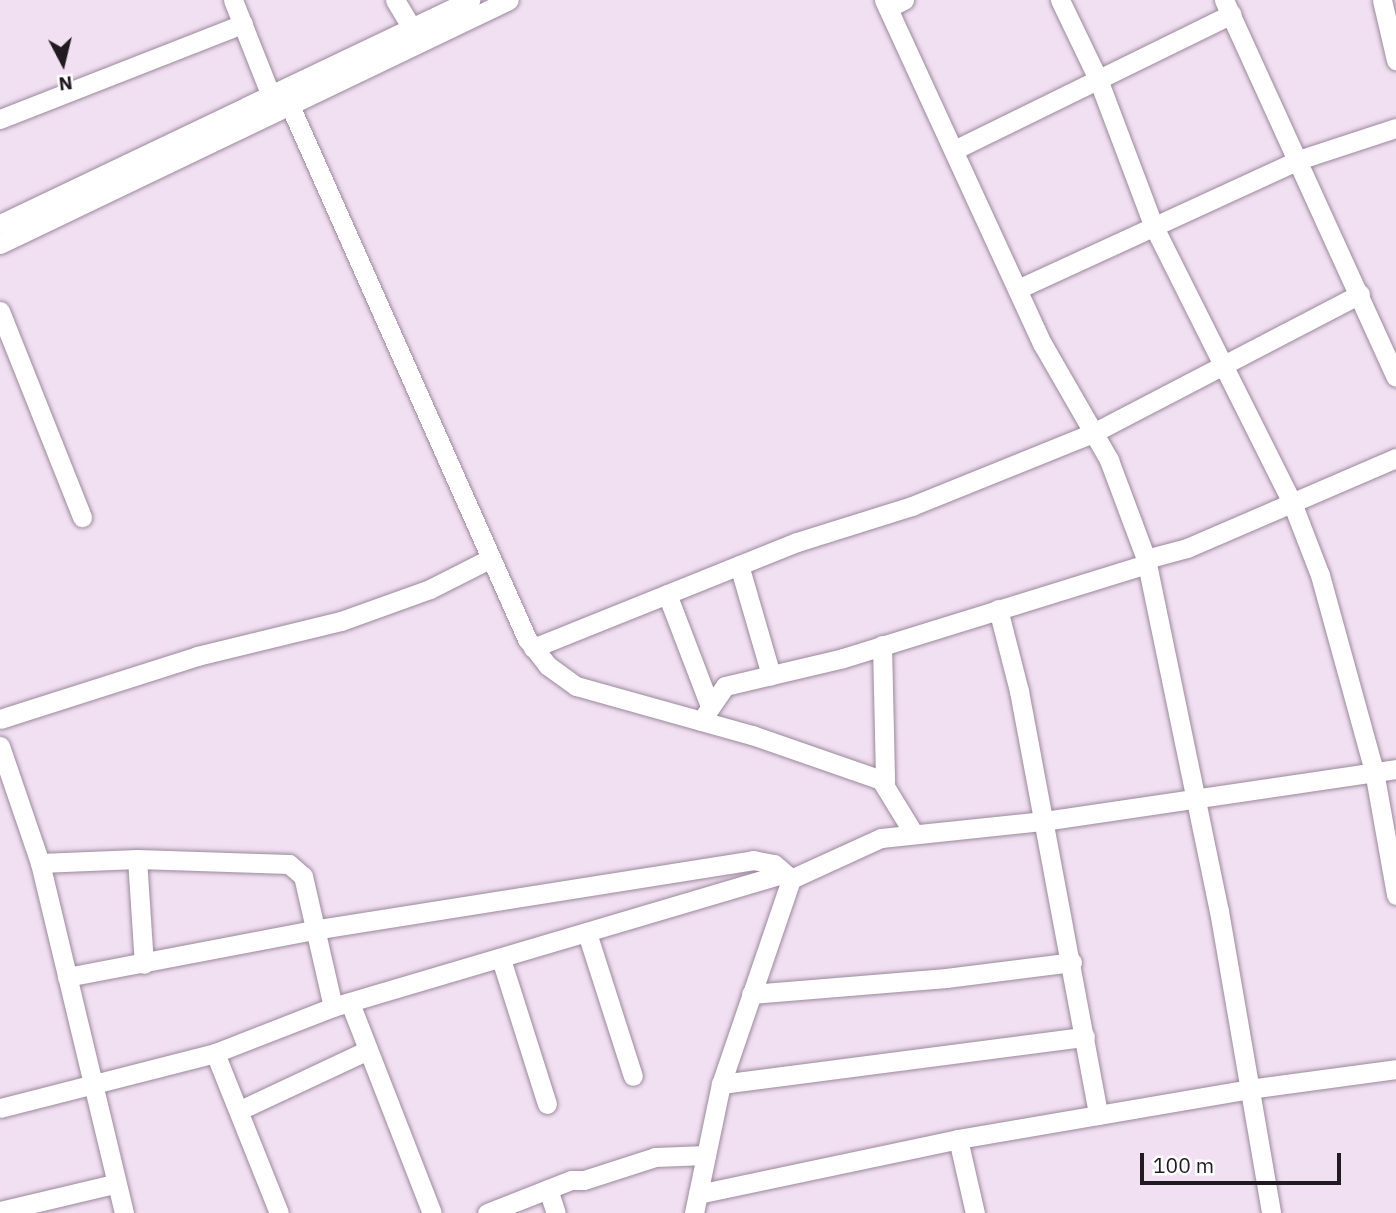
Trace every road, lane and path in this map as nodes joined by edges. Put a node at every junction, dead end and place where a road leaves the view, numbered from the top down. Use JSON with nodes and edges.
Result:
{"nodes":[{"id":1,"x":233,"y":0,"type":"edge"},
{"id":2,"x":395,"y":0,"type":"edge"},
{"id":3,"x":470,"y":0,"type":"edge"},
{"id":4,"x":509,"y":0,"type":"edge"},
{"id":5,"x":1060,"y":0,"type":"edge"},
{"id":6,"x":1382,"y":0,"type":"edge"},
{"id":7,"x":892,"y":3,"type":"edge"},
{"id":8,"x":1228,"y":7,"type":"edge"},
{"id":9,"x":243,"y":24,"type":"junction"},
{"id":10,"x":412,"y":28,"type":"junction"},
{"id":11,"x":1396,"y":61,"type":"edge"},
{"id":12,"x":1098,"y":79,"type":"junction"},
{"id":13,"x":280,"y":101,"type":"junction"},
{"id":14,"x":0,"y":119,"type":"edge"},
{"id":15,"x":1396,"y":128,"type":"edge"},
{"id":16,"x":954,"y":150,"type":"junction"},
{"id":17,"x":1298,"y":160,"type":"junction"},
{"id":18,"x":0,"y":224,"type":"edge"},
{"id":19,"x":1154,"y":227,"type":"junction"},
{"id":20,"x":0,"y":244,"type":"edge"},
{"id":21,"x":1018,"y":289,"type":"junction"},
{"id":22,"x":1360,"y":294,"type":"junction"},
{"id":23,"x":0,"y":311,"type":"edge"},
{"id":24,"x":1222,"y":365,"type":"junction"},
{"id":25,"x":1396,"y":377,"type":"edge"},
{"id":26,"x":1093,"y":433,"type":"junction"},
{"id":27,"x":1396,"y":458,"type":"edge"},
{"id":28,"x":1291,"y":500,"type":"junction"},
{"id":29,"x":82,"y":517,"type":"dead end"},
{"id":30,"x":491,"y":558,"type":"junction"},
{"id":31,"x":1146,"y":561,"type":"junction"},
{"id":32,"x":739,"y":565,"type":"junction"},
{"id":33,"x":667,"y":594,"type":"junction"},
{"id":34,"x":998,"y":609,"type":"junction"},
{"id":35,"x":882,"y":645,"type":"junction"},
{"id":36,"x":533,"y":648,"type":"junction"},
{"id":37,"x":771,"y":675,"type":"junction"},
{"id":38,"x":705,"y":713,"type":"junction"},
{"id":39,"x":0,"y":719,"type":"edge"},
{"id":40,"x":0,"y":746,"type":"edge"},
{"id":41,"x":1396,"y":769,"type":"edge"},
{"id":42,"x":1374,"y":771,"type":"junction"},
{"id":43,"x":885,"y":782,"type":"junction"},
{"id":44,"x":1194,"y":797,"type":"junction"},
{"id":45,"x":1044,"y":821,"type":"junction"},
{"id":46,"x":914,"y":834,"type":"junction"},
{"id":47,"x":137,"y":859,"type":"junction"},
{"id":48,"x":40,"y":863,"type":"junction"},
{"id":49,"x":787,"y":876,"type":"junction"},
{"id":50,"x":1396,"y":895,"type":"edge"},
{"id":51,"x":313,"y":930,"type":"junction"},
{"id":52,"x":587,"y":933,"type":"junction"},
{"id":53,"x":501,"y":959,"type":"junction"},
{"id":54,"x":1072,"y":962,"type":"junction"},
{"id":55,"x":144,"y":964,"type":"junction"},
{"id":56,"x":67,"y":978,"type":"junction"},
{"id":57,"x":751,"y":994,"type":"junction"},
{"id":58,"x":342,"y":1005,"type":"junction"},
{"id":59,"x":1085,"y":1037,"type":"junction"},
{"id":60,"x":368,"y":1050,"type":"junction"},
{"id":61,"x":215,"y":1054,"type":"junction"},
{"id":62,"x":1396,"y":1069,"type":"edge"},
{"id":63,"x":633,"y":1076,"type":"dead end"},
{"id":64,"x":721,"y":1084,"type":"junction"},
{"id":65,"x":92,"y":1085,"type":"junction"},
{"id":66,"x":1249,"y":1089,"type":"junction"},
{"id":67,"x":547,"y":1104,"type":"dead end"},
{"id":68,"x":0,"y":1108,"type":"edge"},
{"id":69,"x":240,"y":1110,"type":"junction"},
{"id":70,"x":1098,"y":1115,"type":"junction"},
{"id":71,"x":958,"y":1139,"type":"junction"},
{"id":72,"x":706,"y":1154,"type":"junction"},
{"id":73,"x":114,"y":1184,"type":"junction"},
{"id":74,"x":548,"y":1189,"type":"junction"},
{"id":75,"x":696,"y":1203,"type":"edge"},
{"id":76,"x":0,"y":1211,"type":"edge"},
{"id":77,"x":124,"y":1213,"type":"edge"},
{"id":78,"x":279,"y":1213,"type":"edge"},
{"id":79,"x":432,"y":1213,"type":"edge"},
{"id":80,"x":487,"y":1213,"type":"edge"},
{"id":81,"x":556,"y":1213,"type":"edge"},
{"id":82,"x":975,"y":1213,"type":"edge"},
{"id":83,"x":1272,"y":1213,"type":"edge"}],
"edges":[{"from":1,"to":9,"type":"street"},
{"from":2,"to":10,"type":"street"},
{"from":3,"to":10,"type":"street"},
{"from":4,"to":13,"type":"street"},
{"from":5,"to":12,"type":"street"},
{"from":6,"to":11,"type":"street"},
{"from":7,"to":16,"type":"street"},
{"from":8,"to":12,"type":"street"},
{"from":8,"to":17,"type":"street"},
{"from":9,"to":13,"type":"street"},
{"from":9,"to":14,"type":"street"},
{"from":10,"to":13,"type":"street"},
{"from":12,"to":16,"type":"street"},
{"from":12,"to":19,"type":"street"},
{"from":13,"to":18,"type":"street"},
{"from":13,"to":20,"type":"street"},
{"from":13,"to":30,"type":"street"},
{"from":15,"to":17,"type":"street"},
{"from":16,"to":21,"type":"street"},
{"from":17,"to":19,"type":"street"},
{"from":17,"to":22,"type":"street"},
{"from":19,"to":21,"type":"street"},
{"from":19,"to":24,"type":"street"},
{"from":21,"to":26,"type":"street"},
{"from":22,"to":24,"type":"street"},
{"from":22,"to":25,"type":"street"},
{"from":23,"to":29,"type":"street"},
{"from":24,"to":26,"type":"street"},
{"from":24,"to":28,"type":"street"},
{"from":26,"to":31,"type":"street"},
{"from":26,"to":32,"type":"street"},
{"from":27,"to":28,"type":"street"},
{"from":28,"to":31,"type":"street"},
{"from":28,"to":42,"type":"street"},
{"from":30,"to":36,"type":"street"},
{"from":30,"to":39,"type":"street"},
{"from":31,"to":34,"type":"street"},
{"from":31,"to":44,"type":"street"},
{"from":32,"to":33,"type":"street"},
{"from":32,"to":37,"type":"street"},
{"from":33,"to":36,"type":"street"},
{"from":33,"to":38,"type":"street"},
{"from":34,"to":35,"type":"street"},
{"from":34,"to":45,"type":"street"},
{"from":35,"to":37,"type":"street"},
{"from":35,"to":43,"type":"street"},
{"from":36,"to":38,"type":"street"},
{"from":37,"to":38,"type":"street"},
{"from":38,"to":43,"type":"street"},
{"from":40,"to":48,"type":"street"},
{"from":41,"to":42,"type":"street"},
{"from":42,"to":44,"type":"street"},
{"from":42,"to":50,"type":"street"},
{"from":43,"to":46,"type":"street"},
{"from":44,"to":45,"type":"street"},
{"from":44,"to":66,"type":"street"},
{"from":45,"to":46,"type":"street"},
{"from":45,"to":54,"type":"street"},
{"from":46,"to":49,"type":"street"},
{"from":47,"to":48,"type":"street"},
{"from":47,"to":51,"type":"street"},
{"from":47,"to":55,"type":"street"},
{"from":48,"to":56,"type":"street"},
{"from":49,"to":51,"type":"street"},
{"from":49,"to":52,"type":"street"},
{"from":49,"to":57,"type":"street"},
{"from":51,"to":55,"type":"street"},
{"from":51,"to":58,"type":"street"},
{"from":52,"to":53,"type":"street"},
{"from":52,"to":63,"type":"street"},
{"from":53,"to":58,"type":"street"},
{"from":53,"to":67,"type":"street"},
{"from":54,"to":57,"type":"street"},
{"from":54,"to":59,"type":"street"},
{"from":55,"to":56,"type":"street"},
{"from":56,"to":65,"type":"street"},
{"from":57,"to":64,"type":"street"},
{"from":58,"to":60,"type":"street"},
{"from":58,"to":61,"type":"street"},
{"from":59,"to":64,"type":"street"},
{"from":59,"to":70,"type":"street"},
{"from":60,"to":69,"type":"street"},
{"from":60,"to":79,"type":"street"},
{"from":61,"to":65,"type":"street"},
{"from":61,"to":69,"type":"street"},
{"from":62,"to":66,"type":"street"},
{"from":64,"to":72,"type":"street"},
{"from":65,"to":68,"type":"street"},
{"from":65,"to":73,"type":"street"},
{"from":66,"to":70,"type":"street"},
{"from":66,"to":83,"type":"street"},
{"from":69,"to":78,"type":"street"},
{"from":70,"to":71,"type":"street"},
{"from":71,"to":75,"type":"street"},
{"from":71,"to":82,"type":"street"},
{"from":72,"to":74,"type":"street"},
{"from":72,"to":75,"type":"street"},
{"from":73,"to":76,"type":"street"},
{"from":73,"to":77,"type":"street"},
{"from":74,"to":80,"type":"street"},
{"from":74,"to":81,"type":"street"}]}
